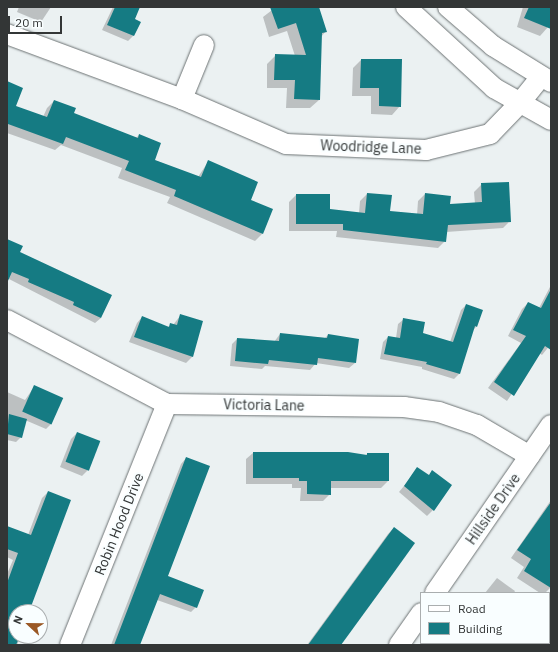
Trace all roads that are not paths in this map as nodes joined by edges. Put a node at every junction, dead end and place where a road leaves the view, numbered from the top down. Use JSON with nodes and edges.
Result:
{"nodes":[{"id":1,"x":406,"y":7,"type":"edge"},
{"id":2,"x":435,"y":7,"type":"edge"},
{"id":3,"x":448,"y":7,"type":"edge"},
{"id":4,"x":422,"y":22,"type":"junction"},
{"id":5,"x":7,"y":34,"type":"edge"},
{"id":6,"x":204,"y":45,"type":"dead end"},
{"id":7,"x":546,"y":79,"type":"edge"},
{"id":8,"x":182,"y":99,"type":"junction"},
{"id":9,"x":519,"y":104,"type":"junction"},
{"id":10,"x":551,"y":120,"type":"edge"},
{"id":11,"x":7,"y":320,"type":"edge"},
{"id":12,"x":167,"y":404,"type":"junction"},
{"id":13,"x":551,"y":425,"type":"edge"},
{"id":14,"x":530,"y":456,"type":"junction"},
{"id":15,"x":436,"y":592,"type":"edge"},
{"id":16,"x":420,"y":614,"type":"edge"},
{"id":17,"x":70,"y":645,"type":"edge"},
{"id":18,"x":398,"y":645,"type":"edge"}],
"edges":[{"from":1,"to":4,"type":"street"},
{"from":2,"to":4,"type":"street"},
{"from":3,"to":7,"type":"street"},
{"from":4,"to":9,"type":"street"},
{"from":5,"to":8,"type":"street","name":"Woodridge Lane"},
{"from":6,"to":8,"type":"street"},
{"from":7,"to":9,"type":"street","name":"Woodridge Lane"},
{"from":8,"to":9,"type":"street","name":"Woodridge Lane"},
{"from":9,"to":10,"type":"street"},
{"from":11,"to":12,"type":"street","name":"Victoria Lane"},
{"from":12,"to":14,"type":"street","name":"Victoria Lane"},
{"from":12,"to":17,"type":"street","name":"Robin Hood Drive"},
{"from":13,"to":14,"type":"street","name":"Hillside Drive"},
{"from":14,"to":15,"type":"street","name":"Hillside Drive"},
{"from":16,"to":18,"type":"street"}]}
